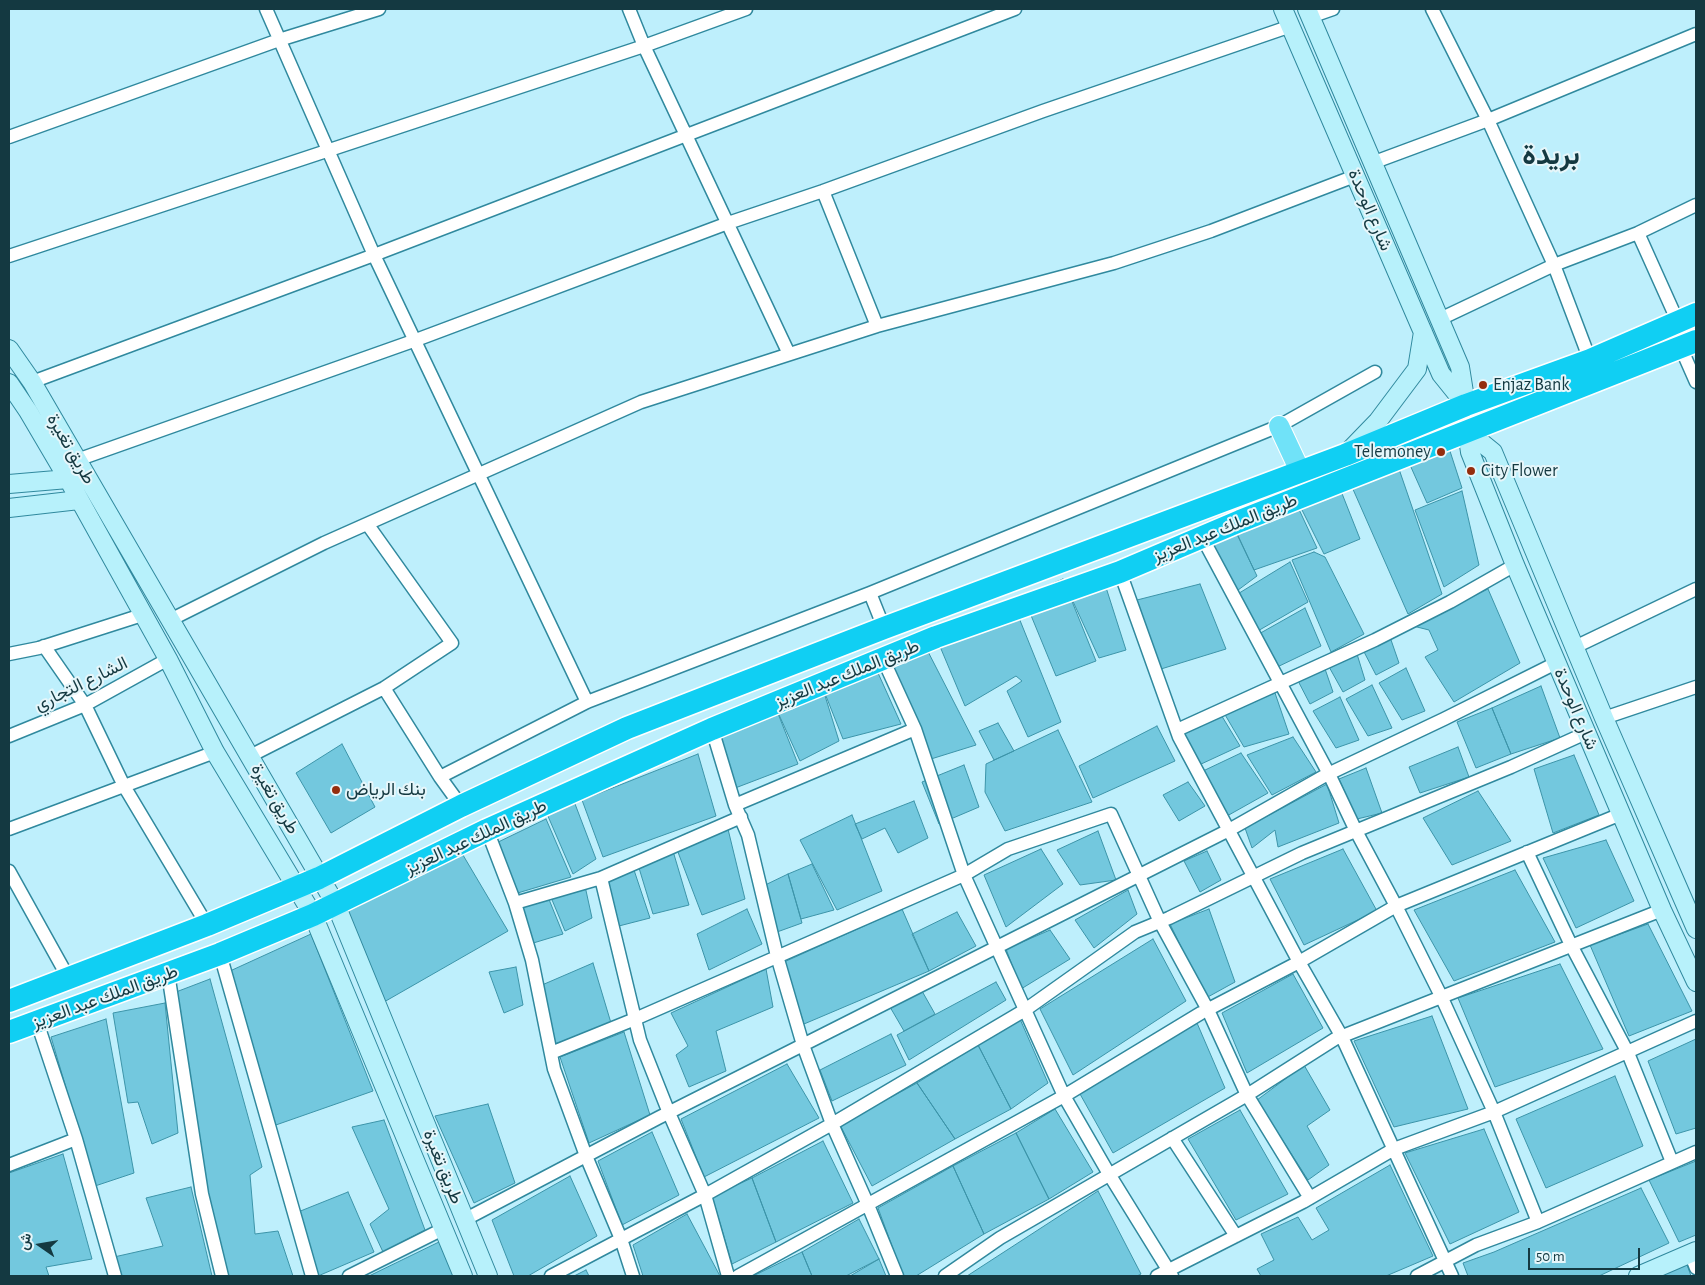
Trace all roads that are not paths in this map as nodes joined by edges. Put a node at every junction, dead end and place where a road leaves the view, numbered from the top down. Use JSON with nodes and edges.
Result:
{"nodes":[{"id":1,"x":266,"y":9,"type":"edge"},
{"id":2,"x":379,"y":9,"type":"edge"},
{"id":3,"x":629,"y":9,"type":"edge"},
{"id":4,"x":746,"y":9,"type":"edge"},
{"id":5,"x":1015,"y":9,"type":"edge"},
{"id":6,"x":1283,"y":9,"type":"edge"},
{"id":7,"x":1332,"y":9,"type":"edge"},
{"id":8,"x":1432,"y":9,"type":"edge"},
{"id":9,"x":1309,"y":13,"type":"edge"},
{"id":10,"x":1291,"y":26,"type":"junction"},
{"id":11,"x":1696,"y":34,"type":"edge"},
{"id":12,"x":279,"y":40,"type":"junction"},
{"id":13,"x":644,"y":46,"type":"junction"},
{"id":14,"x":1488,"y":120,"type":"junction"},
{"id":15,"x":686,"y":135,"type":"junction"},
{"id":16,"x":9,"y":137,"type":"edge"},
{"id":17,"x":329,"y":151,"type":"junction"},
{"id":18,"x":1372,"y":163,"type":"junction"},
{"id":19,"x":1355,"y":176,"type":"junction"},
{"id":20,"x":822,"y":191,"type":"junction"},
{"id":21,"x":1696,"y":205,"type":"edge"},
{"id":22,"x":728,"y":223,"type":"junction"},
{"id":23,"x":1638,"y":233,"type":"junction"},
{"id":24,"x":9,"y":256,"type":"edge"},
{"id":25,"x":374,"y":256,"type":"junction"},
{"id":26,"x":1554,"y":265,"type":"junction"},
{"id":27,"x":1687,"y":318,"type":"edge"},
{"id":28,"x":1440,"y":319,"type":"junction"},
{"id":29,"x":877,"y":326,"type":"junction"},
{"id":30,"x":1423,"y":332,"type":"junction"},
{"id":31,"x":416,"y":340,"type":"junction"},
{"id":32,"x":1689,"y":345,"type":"edge"},
{"id":33,"x":9,"y":349,"type":"edge"},
{"id":34,"x":789,"y":354,"type":"junction"},
{"id":35,"x":1590,"y":360,"type":"junction"},
{"id":36,"x":1375,"y":372,"type":"dead end"},
{"id":37,"x":32,"y":382,"type":"junction"},
{"id":38,"x":1696,"y":382,"type":"edge"},
{"id":39,"x":9,"y":383,"type":"edge"},
{"id":40,"x":1466,"y":405,"type":"junction"},
{"id":41,"x":1279,"y":426,"type":"junction"},
{"id":42,"x":1467,"y":432,"type":"junction"},
{"id":43,"x":1345,"y":455,"type":"junction"},
{"id":44,"x":76,"y":460,"type":"junction"},
{"id":45,"x":1300,"y":471,"type":"junction"},
{"id":46,"x":480,"y":474,"type":"junction"},
{"id":47,"x":68,"y":479,"type":"junction"},
{"id":48,"x":9,"y":484,"type":"edge"},
{"id":49,"x":79,"y":500,"type":"junction"},
{"id":50,"x":9,"y":508,"type":"edge"},
{"id":51,"x":368,"y":525,"type":"junction"},
{"id":52,"x":1202,"y":537,"type":"junction"},
{"id":53,"x":1515,"y":565,"type":"junction"},
{"id":54,"x":1120,"y":572,"type":"junction"},
{"id":55,"x":870,"y":593,"type":"junction"},
{"id":56,"x":1695,"y":593,"type":"edge"},
{"id":57,"x":142,"y":615,"type":"junction"},
{"id":58,"x":170,"y":620,"type":"junction"},
{"id":59,"x":884,"y":628,"type":"junction"},
{"id":60,"x":44,"y":646,"type":"junction"},
{"id":61,"x":1575,"y":647,"type":"junction"},
{"id":62,"x":9,"y":654,"type":"edge"},
{"id":63,"x":168,"y":659,"type":"junction"},
{"id":64,"x":883,"y":659,"type":"junction"},
{"id":65,"x":1556,"y":662,"type":"junction"},
{"id":66,"x":1281,"y":684,"type":"junction"},
{"id":67,"x":1696,"y":687,"type":"edge"},
{"id":68,"x":384,"y":688,"type":"junction"},
{"id":69,"x":587,"y":702,"type":"junction"},
{"id":70,"x":85,"y":705,"type":"junction"},
{"id":71,"x":1604,"y":718,"type":"junction"},
{"id":72,"x":712,"y":729,"type":"junction"},
{"id":73,"x":915,"y":729,"type":"junction"},
{"id":74,"x":1177,"y":730,"type":"junction"},
{"id":75,"x":1586,"y":733,"type":"junction"},
{"id":76,"x":9,"y":736,"type":"edge"},
{"id":77,"x":215,"y":752,"type":"junction"},
{"id":78,"x":250,"y":756,"type":"junction"},
{"id":79,"x":1329,"y":774,"type":"junction"},
{"id":80,"x":440,"y":777,"type":"junction"},
{"id":81,"x":124,"y":786,"type":"junction"},
{"id":82,"x":735,"y":805,"type":"junction"},
{"id":83,"x":461,"y":806,"type":"junction"},
{"id":84,"x":1621,"y":814,"type":"junction"},
{"id":85,"x":741,"y":818,"type":"junction"},
{"id":86,"x":9,"y":829,"type":"edge"},
{"id":87,"x":487,"y":830,"type":"junction"},
{"id":88,"x":1230,"y":830,"type":"junction"},
{"id":89,"x":1356,"y":831,"type":"junction"},
{"id":90,"x":1527,"y":852,"type":"junction"},
{"id":91,"x":9,"y":871,"type":"edge"},
{"id":92,"x":964,"y":875,"type":"junction"},
{"id":93,"x":1140,"y":875,"type":"junction"},
{"id":94,"x":1254,"y":877,"type":"junction"},
{"id":95,"x":319,"y":878,"type":"junction"},
{"id":96,"x":601,"y":878,"type":"junction"},
{"id":97,"x":296,"y":887,"type":"junction"},
{"id":98,"x":514,"y":903,"type":"junction"},
{"id":99,"x":336,"y":905,"type":"junction"},
{"id":100,"x":1396,"y":906,"type":"junction"},
{"id":101,"x":1662,"y":910,"type":"junction"},
{"id":102,"x":313,"y":915,"type":"junction"},
{"id":103,"x":1160,"y":922,"type":"junction"},
{"id":104,"x":207,"y":925,"type":"junction"},
{"id":105,"x":1696,"y":929,"type":"edge"},
{"id":106,"x":1571,"y":945,"type":"junction"},
{"id":107,"x":996,"y":947,"type":"junction"},
{"id":108,"x":220,"y":954,"type":"junction"},
{"id":109,"x":777,"y":956,"type":"junction"},
{"id":110,"x":1299,"y":962,"type":"junction"},
{"id":111,"x":168,"y":973,"type":"junction"},
{"id":112,"x":69,"y":979,"type":"junction"},
{"id":113,"x":1696,"y":982,"type":"edge"},
{"id":114,"x":1441,"y":996,"type":"junction"},
{"id":115,"x":9,"y":1001,"type":"edge"},
{"id":116,"x":1025,"y":1010,"type":"junction"},
{"id":117,"x":1208,"y":1010,"type":"junction"},
{"id":118,"x":634,"y":1019,"type":"junction"},
{"id":119,"x":1696,"y":1021,"type":"edge"},
{"id":120,"x":37,"y":1022,"type":"junction"},
{"id":121,"x":9,"y":1032,"type":"edge"},
{"id":122,"x":1342,"y":1037,"type":"junction"},
{"id":123,"x":803,"y":1045,"type":"junction"},
{"id":124,"x":551,"y":1053,"type":"junction"},
{"id":125,"x":1628,"y":1053,"type":"junction"},
{"id":126,"x":1247,"y":1095,"type":"junction"},
{"id":127,"x":1064,"y":1096,"type":"junction"},
{"id":128,"x":1494,"y":1112,"type":"junction"},
{"id":129,"x":669,"y":1113,"type":"junction"},
{"id":130,"x":832,"y":1124,"type":"junction"},
{"id":131,"x":1172,"y":1138,"type":"junction"},
{"id":132,"x":76,"y":1139,"type":"junction"},
{"id":133,"x":1394,"y":1149,"type":"junction"},
{"id":134,"x":1696,"y":1152,"type":"edge"},
{"id":135,"x":586,"y":1156,"type":"junction"},
{"id":136,"x":1672,"y":1162,"type":"junction"},
{"id":137,"x":9,"y":1165,"type":"edge"},
{"id":138,"x":1109,"y":1174,"type":"junction"},
{"id":139,"x":705,"y":1195,"type":"junction"},
{"id":140,"x":1310,"y":1198,"type":"junction"},
{"id":141,"x":868,"y":1205,"type":"junction"},
{"id":142,"x":464,"y":1220,"type":"junction"},
{"id":143,"x":1538,"y":1222,"type":"junction"},
{"id":144,"x":443,"y":1229,"type":"junction"},
{"id":145,"x":1236,"y":1236,"type":"junction"},
{"id":146,"x":621,"y":1239,"type":"junction"},
{"id":147,"x":1694,"y":1257,"type":"edge"},
{"id":148,"x":1445,"y":1262,"type":"junction"},
{"id":149,"x":1165,"y":1274,"type":"edge"},
{"id":150,"x":115,"y":1276,"type":"edge"},
{"id":151,"x":222,"y":1276,"type":"edge"},
{"id":152,"x":312,"y":1276,"type":"edge"},
{"id":153,"x":349,"y":1276,"type":"edge"},
{"id":154,"x":463,"y":1276,"type":"edge"},
{"id":155,"x":488,"y":1276,"type":"edge"},
{"id":156,"x":551,"y":1276,"type":"edge"},
{"id":157,"x":633,"y":1276,"type":"edge"},
{"id":158,"x":728,"y":1276,"type":"edge"},
{"id":159,"x":738,"y":1276,"type":"edge"},
{"id":160,"x":897,"y":1276,"type":"edge"},
{"id":161,"x":945,"y":1276,"type":"edge"},
{"id":162,"x":1417,"y":1276,"type":"edge"},
{"id":163,"x":1452,"y":1276,"type":"edge"},
{"id":164,"x":1638,"y":1276,"type":"edge"}],
"edges":[{"from":1,"to":12,"type":"street"},
{"from":2,"to":12,"type":"street"},
{"from":3,"to":13,"type":"street"},
{"from":4,"to":13,"type":"street"},
{"from":5,"to":15,"type":"street"},
{"from":6,"to":10,"type":"street","name":"شارع الوحدة"},
{"from":7,"to":9,"type":"street"},
{"from":8,"to":14,"type":"street"},
{"from":9,"to":18,"type":"street"},
{"from":10,"to":19,"type":"street","name":"شارع الوحدة"},
{"from":10,"to":20,"type":"street"},
{"from":11,"to":14,"type":"street"},
{"from":12,"to":16,"type":"street"},
{"from":12,"to":17,"type":"street"},
{"from":13,"to":15,"type":"street"},
{"from":13,"to":17,"type":"street"},
{"from":14,"to":18,"type":"street"},
{"from":14,"to":26,"type":"street"},
{"from":15,"to":22,"type":"street"},
{"from":15,"to":25,"type":"street"},
{"from":17,"to":24,"type":"street"},
{"from":17,"to":25,"type":"street"},
{"from":18,"to":28,"type":"street"},
{"from":19,"to":29,"type":"street"},
{"from":19,"to":30,"type":"street","name":"شارع الوحدة"},
{"from":20,"to":22,"type":"street"},
{"from":20,"to":29,"type":"street"},
{"from":21,"to":23,"type":"street"},
{"from":22,"to":31,"type":"street"},
{"from":22,"to":34,"type":"street"},
{"from":23,"to":26,"type":"street"},
{"from":23,"to":27,"type":"street"},
{"from":25,"to":31,"type":"street"},
{"from":25,"to":37,"type":"street"},
{"from":26,"to":28,"type":"street"},
{"from":26,"to":35,"type":"street"},
{"from":27,"to":35,"type":"highway","name":"طريق الملك عبد العزيز"},
{"from":28,"to":40,"type":"street"},
{"from":29,"to":34,"type":"street"},
{"from":30,"to":40,"type":"street","name":"شارع الوحدة"},
{"from":30,"to":43,"type":"street"},
{"from":31,"to":44,"type":"street"},
{"from":31,"to":46,"type":"street"},
{"from":32,"to":38,"type":"street"},
{"from":32,"to":42,"type":"highway","name":"طريق الملك عبد العزيز"},
{"from":33,"to":37,"type":"street","name":"طريق تغيرة"},
{"from":34,"to":46,"type":"street"},
{"from":35,"to":40,"type":"highway","name":"طريق الملك عبد العزيز"},
{"from":36,"to":41,"type":"street"},
{"from":37,"to":44,"type":"street","name":"طريق تغيرة"},
{"from":39,"to":47,"type":"street","name":"طريق تغيرة"},
{"from":40,"to":43,"type":"highway","name":"طريق الملك عبد العزيز"},
{"from":41,"to":45,"type":"main road"},
{"from":41,"to":55,"type":"street"},
{"from":42,"to":52,"type":"highway","name":"طريق الملك عبد العزيز"},
{"from":42,"to":53,"type":"street","name":"شارع الوحدة"},
{"from":42,"to":61,"type":"street"},
{"from":43,"to":45,"type":"highway","name":"طريق الملك عبد العزيز"},
{"from":44,"to":58,"type":"street","name":"طريق تغيرة"},
{"from":45,"to":59,"type":"highway","name":"طريق الملك عبد العزيز"},
{"from":46,"to":51,"type":"street"},
{"from":46,"to":69,"type":"street"},
{"from":47,"to":48,"type":"street"},
{"from":47,"to":49,"type":"street","name":"طريق تغيرة"},
{"from":49,"to":50,"type":"street"},
{"from":49,"to":57,"type":"street","name":"طريق تغيرة"},
{"from":51,"to":58,"type":"street"},
{"from":51,"to":68,"type":"street"},
{"from":52,"to":54,"type":"highway","name":"طريق الملك عبد العزيز"},
{"from":52,"to":66,"type":"street"},
{"from":53,"to":65,"type":"street","name":"شارع الوحدة"},
{"from":53,"to":66,"type":"street"},
{"from":54,"to":64,"type":"highway","name":"طريق الملك عبد العزيز"},
{"from":54,"to":74,"type":"street"},
{"from":55,"to":59,"type":"street"},
{"from":55,"to":69,"type":"street"},
{"from":56,"to":61,"type":"street"},
{"from":57,"to":60,"type":"street"},
{"from":57,"to":63,"type":"street","name":"طريق تغيرة"},
{"from":58,"to":78,"type":"street","name":"طريق تغيرة"},
{"from":59,"to":83,"type":"highway","name":"طريق الملك عبد العزيز"},
{"from":60,"to":62,"type":"street"},
{"from":60,"to":70,"type":"street"},
{"from":61,"to":71,"type":"street"},
{"from":63,"to":70,"type":"street","name":"الشارع التجاري"},
{"from":63,"to":77,"type":"street","name":"طريق تغيرة"},
{"from":64,"to":72,"type":"highway","name":"طريق الملك عبد العزيز"},
{"from":64,"to":73,"type":"street"},
{"from":65,"to":75,"type":"street","name":"شارع الوحدة"},
{"from":65,"to":79,"type":"street"},
{"from":66,"to":74,"type":"street"},
{"from":66,"to":79,"type":"street"},
{"from":67,"to":71,"type":"street"},
{"from":68,"to":78,"type":"street"},
{"from":68,"to":80,"type":"street"},
{"from":69,"to":80,"type":"street"},
{"from":70,"to":76,"type":"street","name":"الشارع التجاري"},
{"from":70,"to":81,"type":"street"},
{"from":71,"to":105,"type":"street"},
{"from":72,"to":82,"type":"street"},
{"from":72,"to":87,"type":"highway","name":"طريق الملك عبد العزيز"},
{"from":73,"to":82,"type":"street"},
{"from":73,"to":92,"type":"street"},
{"from":74,"to":88,"type":"street"},
{"from":75,"to":84,"type":"street","name":"شارع الوحدة"},
{"from":75,"to":89,"type":"street"},
{"from":77,"to":81,"type":"street"},
{"from":77,"to":97,"type":"street","name":"طريق تغيرة"},
{"from":78,"to":95,"type":"street","name":"طريق تغيرة"},
{"from":79,"to":88,"type":"street"},
{"from":79,"to":89,"type":"street"},
{"from":80,"to":83,"type":"street"},
{"from":81,"to":86,"type":"street"},
{"from":81,"to":104,"type":"street"},
{"from":82,"to":85,"type":"street"},
{"from":83,"to":95,"type":"highway","name":"طريق الملك عبد العزيز"},
{"from":84,"to":90,"type":"street"},
{"from":84,"to":101,"type":"street","name":"شارع الوحدة"},
{"from":85,"to":96,"type":"street"},
{"from":85,"to":109,"type":"street"},
{"from":87,"to":98,"type":"street"},
{"from":87,"to":99,"type":"highway","name":"طريق الملك عبد العزيز"},
{"from":88,"to":93,"type":"street"},
{"from":88,"to":94,"type":"street"},
{"from":89,"to":94,"type":"street"},
{"from":89,"to":100,"type":"street"},
{"from":90,"to":100,"type":"street"},
{"from":90,"to":106,"type":"street"},
{"from":91,"to":112,"type":"street"},
{"from":92,"to":93,"type":"street"},
{"from":92,"to":107,"type":"street"},
{"from":92,"to":109,"type":"street"},
{"from":93,"to":103,"type":"street"},
{"from":93,"to":107,"type":"street"},
{"from":94,"to":103,"type":"street"},
{"from":94,"to":110,"type":"street"},
{"from":95,"to":97,"type":"highway","name":"طريق الملك عبد العزيز"},
{"from":95,"to":99,"type":"street","name":"طريق تغيرة"},
{"from":96,"to":98,"type":"street"},
{"from":96,"to":118,"type":"street"},
{"from":97,"to":102,"type":"street","name":"طريق تغيرة"},
{"from":97,"to":104,"type":"highway","name":"طريق الملك عبد العزيز"},
{"from":98,"to":124,"type":"street"},
{"from":99,"to":102,"type":"highway","name":"طريق الملك عبد العزيز"},
{"from":99,"to":142,"type":"street","name":"طريق تغيرة"},
{"from":100,"to":110,"type":"street"},
{"from":100,"to":114,"type":"street"},
{"from":101,"to":106,"type":"street"},
{"from":101,"to":113,"type":"street","name":"شارع الوحدة"},
{"from":102,"to":108,"type":"highway","name":"طريق الملك عبد العزيز"},
{"from":102,"to":144,"type":"street","name":"طريق تغيرة"},
{"from":103,"to":116,"type":"street"},
{"from":103,"to":117,"type":"street"},
{"from":104,"to":112,"type":"highway","name":"طريق الملك عبد العزيز"},
{"from":106,"to":114,"type":"street"},
{"from":106,"to":125,"type":"street"},
{"from":107,"to":116,"type":"street"},
{"from":107,"to":123,"type":"street"},
{"from":108,"to":111,"type":"highway","name":"طريق الملك عبد العزيز"},
{"from":108,"to":152,"type":"street"},
{"from":109,"to":118,"type":"street"},
{"from":109,"to":123,"type":"street"},
{"from":110,"to":117,"type":"street"},
{"from":110,"to":122,"type":"street"},
{"from":111,"to":120,"type":"highway","name":"طريق الملك عبد العزيز"},
{"from":111,"to":151,"type":"street"},
{"from":112,"to":115,"type":"highway","name":"طريق الملك عبد العزيز"},
{"from":114,"to":122,"type":"street"},
{"from":114,"to":128,"type":"street"},
{"from":116,"to":127,"type":"street"},
{"from":116,"to":130,"type":"street"},
{"from":117,"to":126,"type":"street"},
{"from":117,"to":127,"type":"street"},
{"from":118,"to":124,"type":"street"},
{"from":118,"to":129,"type":"street"},
{"from":119,"to":125,"type":"street"},
{"from":120,"to":121,"type":"highway","name":"طريق الملك عبد العزيز"},
{"from":120,"to":132,"type":"street"},
{"from":122,"to":126,"type":"street"},
{"from":122,"to":133,"type":"street"},
{"from":123,"to":129,"type":"street"},
{"from":123,"to":130,"type":"street"},
{"from":124,"to":135,"type":"street"},
{"from":125,"to":128,"type":"street"},
{"from":125,"to":136,"type":"street"},
{"from":126,"to":131,"type":"street"},
{"from":126,"to":140,"type":"street"},
{"from":127,"to":138,"type":"street"},
{"from":127,"to":141,"type":"street"},
{"from":128,"to":133,"type":"street"},
{"from":128,"to":143,"type":"street"},
{"from":129,"to":135,"type":"street"},
{"from":129,"to":139,"type":"street"},
{"from":130,"to":139,"type":"street"},
{"from":130,"to":141,"type":"street"},
{"from":131,"to":138,"type":"street"},
{"from":131,"to":145,"type":"street"},
{"from":132,"to":137,"type":"street"},
{"from":132,"to":150,"type":"street"},
{"from":133,"to":140,"type":"street"},
{"from":133,"to":148,"type":"street"},
{"from":134,"to":136,"type":"street"},
{"from":135,"to":142,"type":"street"},
{"from":135,"to":146,"type":"street"},
{"from":136,"to":143,"type":"street"},
{"from":138,"to":149,"type":"street"},
{"from":138,"to":161,"type":"street"},
{"from":139,"to":146,"type":"street"},
{"from":139,"to":158,"type":"street"},
{"from":140,"to":145,"type":"street"},
{"from":141,"to":159,"type":"street"},
{"from":141,"to":160,"type":"street"},
{"from":142,"to":155,"type":"street","name":"طريق تغيرة"},
{"from":143,"to":148,"type":"street"},
{"from":144,"to":153,"type":"street"},
{"from":144,"to":154,"type":"street","name":"طريق تغيرة"},
{"from":145,"to":149,"type":"street"},
{"from":146,"to":156,"type":"street"},
{"from":146,"to":157,"type":"street"},
{"from":147,"to":164,"type":"street"},
{"from":148,"to":162,"type":"street"},
{"from":148,"to":163,"type":"street"}]}
